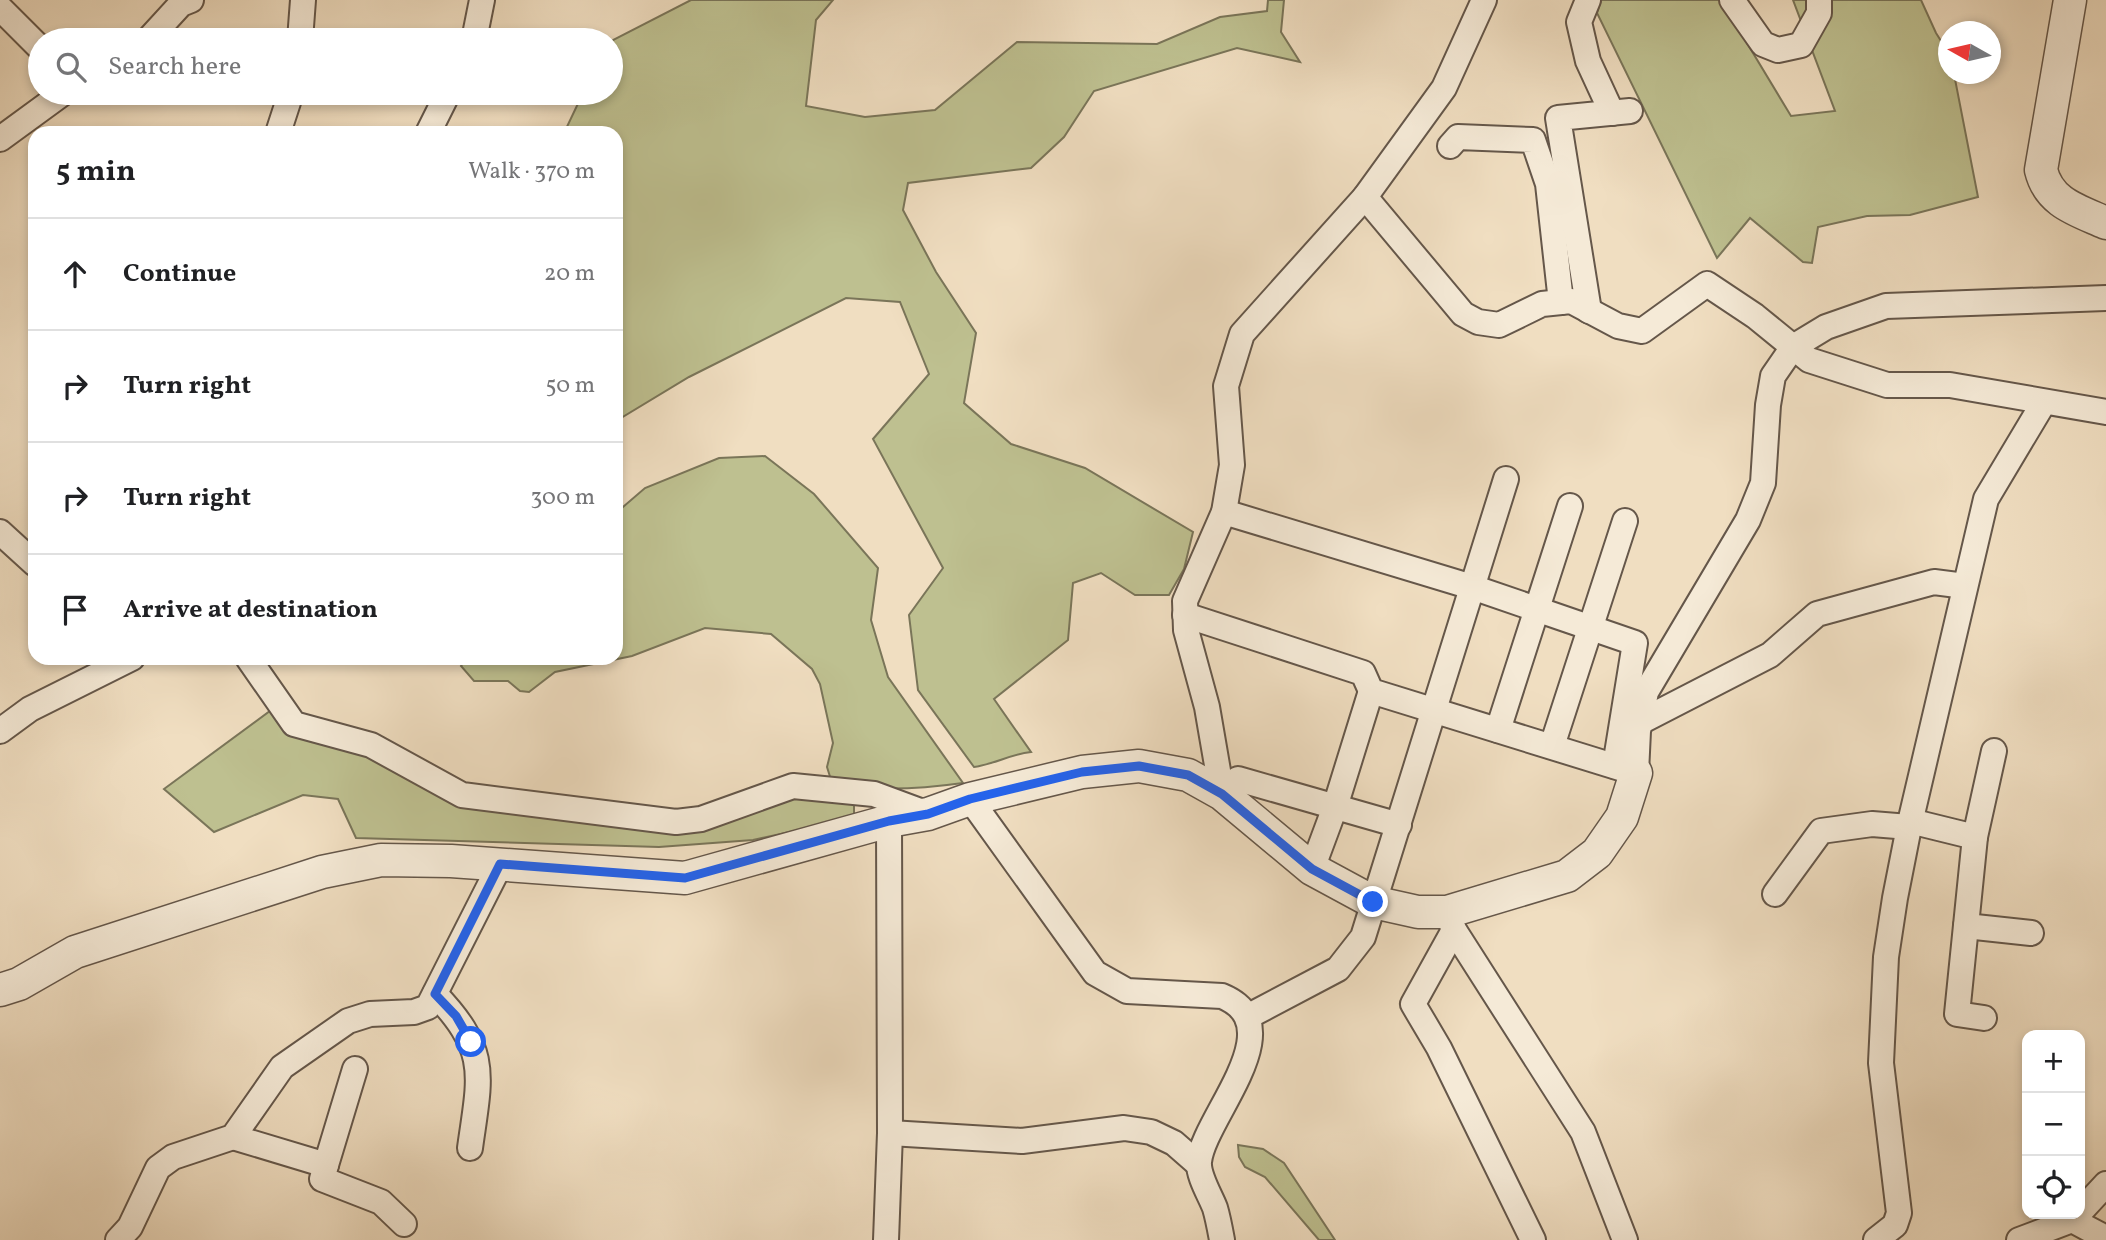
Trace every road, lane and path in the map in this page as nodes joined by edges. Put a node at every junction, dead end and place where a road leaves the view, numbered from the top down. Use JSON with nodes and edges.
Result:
{"nodes":[{"id":1,"x":191,"y":0,"type":"edge"},
{"id":2,"x":291,"y":0,"type":"edge"},
{"id":3,"x":302,"y":0,"type":"edge"},
{"id":4,"x":482,"y":0,"type":"edge"},
{"id":5,"x":1484,"y":0,"type":"edge"},
{"id":6,"x":1588,"y":0,"type":"edge"},
{"id":7,"x":1731,"y":0,"type":"edge"},
{"id":8,"x":1819,"y":0,"type":"edge"},
{"id":9,"x":2070,"y":0,"type":"edge"},
{"id":10,"x":0,"y":8,"type":"edge"},
{"id":11,"x":159,"y":28,"type":"edge"},
{"id":12,"x":301,"y":28,"type":"edge"},
{"id":13,"x":476,"y":28,"type":"edge"},
{"id":14,"x":28,"y":36,"type":"edge"},
{"id":15,"x":47,"y":105,"type":"edge"},
{"id":16,"x":287,"y":105,"type":"edge"},
{"id":17,"x":442,"y":105,"type":"edge"},
{"id":18,"x":280,"y":126,"type":"edge"},
{"id":19,"x":432,"y":126,"type":"edge"},
{"id":20,"x":0,"y":139,"type":"edge"},
{"id":21,"x":1450,"y":146,"type":"dead end"},
{"id":22,"x":1365,"y":197,"type":"junction"},
{"id":23,"x":2106,"y":223,"type":"edge"},
{"id":24,"x":2106,"y":299,"type":"edge"},
{"id":25,"x":1562,"y":302,"type":"junction"},
{"id":26,"x":1589,"y":312,"type":"junction"},
{"id":27,"x":1793,"y":347,"type":"junction"},
{"id":28,"x":2044,"y":402,"type":"junction"},
{"id":29,"x":2106,"y":412,"type":"edge"},
{"id":30,"x":1506,"y":479,"type":"dead end"},
{"id":31,"x":1570,"y":506,"type":"dead end"},
{"id":32,"x":1224,"y":512,"type":"junction"},
{"id":33,"x":1625,"y":521,"type":"dead end"},
{"id":34,"x":0,"y":532,"type":"edge"},
{"id":35,"x":28,"y":558,"type":"edge"},
{"id":36,"x":1965,"y":586,"type":"junction"},
{"id":37,"x":1472,"y":587,"type":"junction"},
{"id":38,"x":1536,"y":609,"type":"junction"},
{"id":39,"x":1185,"y":615,"type":"junction"},
{"id":40,"x":1591,"y":628,"type":"junction"},
{"id":41,"x":118,"y":665,"type":"edge"},
{"id":42,"x":253,"y":665,"type":"edge"},
{"id":43,"x":1371,"y":691,"type":"junction"},
{"id":44,"x":1436,"y":710,"type":"junction"},
{"id":45,"x":1640,"y":722,"type":"junction"},
{"id":46,"x":1498,"y":730,"type":"junction"},
{"id":47,"x":0,"y":731,"type":"edge"},
{"id":48,"x":1552,"y":746,"type":"junction"},
{"id":49,"x":1994,"y":751,"type":"dead end"},
{"id":50,"x":1625,"y":769,"type":"junction"},
{"id":51,"x":1230,"y":787,"type":"junction"},
{"id":52,"x":970,"y":799,"type":"junction"},
{"id":53,"x":1335,"y":807,"type":"junction"},
{"id":54,"x":928,"y":814,"type":"junction"},
{"id":55,"x":889,"y":821,"type":"junction"},
{"id":56,"x":1909,"y":824,"type":"junction"},
{"id":57,"x":1399,"y":825,"type":"junction"},
{"id":58,"x":1975,"y":837,"type":"junction"},
{"id":59,"x":500,"y":864,"type":"junction"},
{"id":60,"x":1312,"y":869,"type":"junction"},
{"id":61,"x":1775,"y":894,"type":"dead end"},
{"id":62,"x":1373,"y":902,"type":"junction"},
{"id":63,"x":1451,"y":921,"type":"junction"},
{"id":64,"x":1966,"y":926,"type":"junction"},
{"id":65,"x":2032,"y":933,"type":"dead end"},
{"id":66,"x":0,"y":990,"type":"edge"},
{"id":67,"x":435,"y":994,"type":"junction"},
{"id":68,"x":1247,"y":1017,"type":"junction"},
{"id":69,"x":1984,"y":1018,"type":"dead end"},
{"id":70,"x":355,"y":1069,"type":"dead end"},
{"id":71,"x":890,"y":1133,"type":"junction"},
{"id":72,"x":233,"y":1137,"type":"junction"},
{"id":73,"x":470,"y":1149,"type":"dead end"},
{"id":74,"x":1198,"y":1164,"type":"junction"},
{"id":75,"x":326,"y":1165,"type":"junction"},
{"id":76,"x":2106,"y":1184,"type":"edge"},
{"id":77,"x":2085,"y":1206,"type":"edge"},
{"id":78,"x":2067,"y":1219,"type":"edge"},
{"id":79,"x":2081,"y":1219,"type":"edge"},
{"id":80,"x":404,"y":1224,"type":"dead end"},
{"id":81,"x":1617,"y":1237,"type":"edge"},
{"id":82,"x":2106,"y":1238,"type":"edge"},
{"id":83,"x":118,"y":1240,"type":"edge"},
{"id":84,"x":886,"y":1240,"type":"edge"},
{"id":85,"x":1222,"y":1240,"type":"edge"},
{"id":86,"x":1533,"y":1240,"type":"edge"},
{"id":87,"x":1876,"y":1240,"type":"edge"},
{"id":88,"x":2019,"y":1240,"type":"edge"}],
"edges":[{"from":1,"to":11,"type":"street"},
{"from":2,"to":3,"type":"street"},
{"from":3,"to":12,"type":"street"},
{"from":4,"to":13,"type":"street"},
{"from":5,"to":22,"type":"street"},
{"from":6,"to":26,"type":"street"},
{"from":7,"to":8,"type":"street"},
{"from":9,"to":23,"type":"street"},
{"from":10,"to":14,"type":"street"},
{"from":15,"to":20,"type":"street"},
{"from":16,"to":18,"type":"street"},
{"from":17,"to":19,"type":"street"},
{"from":21,"to":25,"type":"street"},
{"from":22,"to":25,"type":"street"},
{"from":22,"to":32,"type":"street"},
{"from":24,"to":27,"type":"street"},
{"from":25,"to":26,"type":"street"},
{"from":26,"to":27,"type":"street"},
{"from":27,"to":28,"type":"street"},
{"from":27,"to":45,"type":"street"},
{"from":28,"to":29,"type":"street"},
{"from":28,"to":36,"type":"street"},
{"from":30,"to":37,"type":"street"},
{"from":31,"to":38,"type":"street"},
{"from":32,"to":37,"type":"street"},
{"from":32,"to":39,"type":"street"},
{"from":33,"to":40,"type":"street"},
{"from":34,"to":35,"type":"street"},
{"from":36,"to":45,"type":"street"},
{"from":36,"to":56,"type":"street"},
{"from":37,"to":38,"type":"street"},
{"from":37,"to":44,"type":"street"},
{"from":38,"to":40,"type":"street"},
{"from":38,"to":46,"type":"street"},
{"from":39,"to":43,"type":"street"},
{"from":39,"to":51,"type":"street"},
{"from":40,"to":48,"type":"street"},
{"from":40,"to":50,"type":"street"},
{"from":41,"to":47,"type":"street"},
{"from":42,"to":54,"type":"street"},
{"from":43,"to":44,"type":"street"},
{"from":43,"to":53,"type":"street"},
{"from":44,"to":46,"type":"street"},
{"from":44,"to":57,"type":"street"},
{"from":45,"to":50,"type":"street"},
{"from":46,"to":48,"type":"street"},
{"from":48,"to":50,"type":"street"},
{"from":49,"to":58,"type":"street"},
{"from":50,"to":63,"type":"street"},
{"from":51,"to":52,"type":"street"},
{"from":51,"to":53,"type":"street"},
{"from":51,"to":60,"type":"street"},
{"from":52,"to":54,"type":"street"},
{"from":52,"to":68,"type":"street"},
{"from":53,"to":57,"type":"street"},
{"from":53,"to":60,"type":"street"},
{"from":54,"to":55,"type":"street"},
{"from":55,"to":59,"type":"street"},
{"from":55,"to":71,"type":"street"},
{"from":56,"to":58,"type":"street"},
{"from":56,"to":61,"type":"street"},
{"from":56,"to":87,"type":"street"},
{"from":57,"to":62,"type":"street"},
{"from":58,"to":64,"type":"street"},
{"from":59,"to":66,"type":"street"},
{"from":59,"to":67,"type":"street"},
{"from":60,"to":62,"type":"street"},
{"from":62,"to":63,"type":"street"},
{"from":62,"to":68,"type":"street"},
{"from":63,"to":81,"type":"street"},
{"from":63,"to":86,"type":"street"},
{"from":64,"to":65,"type":"street"},
{"from":64,"to":69,"type":"street"},
{"from":67,"to":72,"type":"street"},
{"from":67,"to":73,"type":"street"},
{"from":68,"to":74,"type":"street"},
{"from":70,"to":75,"type":"street"},
{"from":71,"to":74,"type":"street"},
{"from":71,"to":84,"type":"street"},
{"from":72,"to":75,"type":"street"},
{"from":72,"to":83,"type":"street"},
{"from":74,"to":85,"type":"street"},
{"from":75,"to":80,"type":"street"},
{"from":76,"to":77,"type":"street"},
{"from":78,"to":88,"type":"street"},
{"from":79,"to":82,"type":"street"}]}
